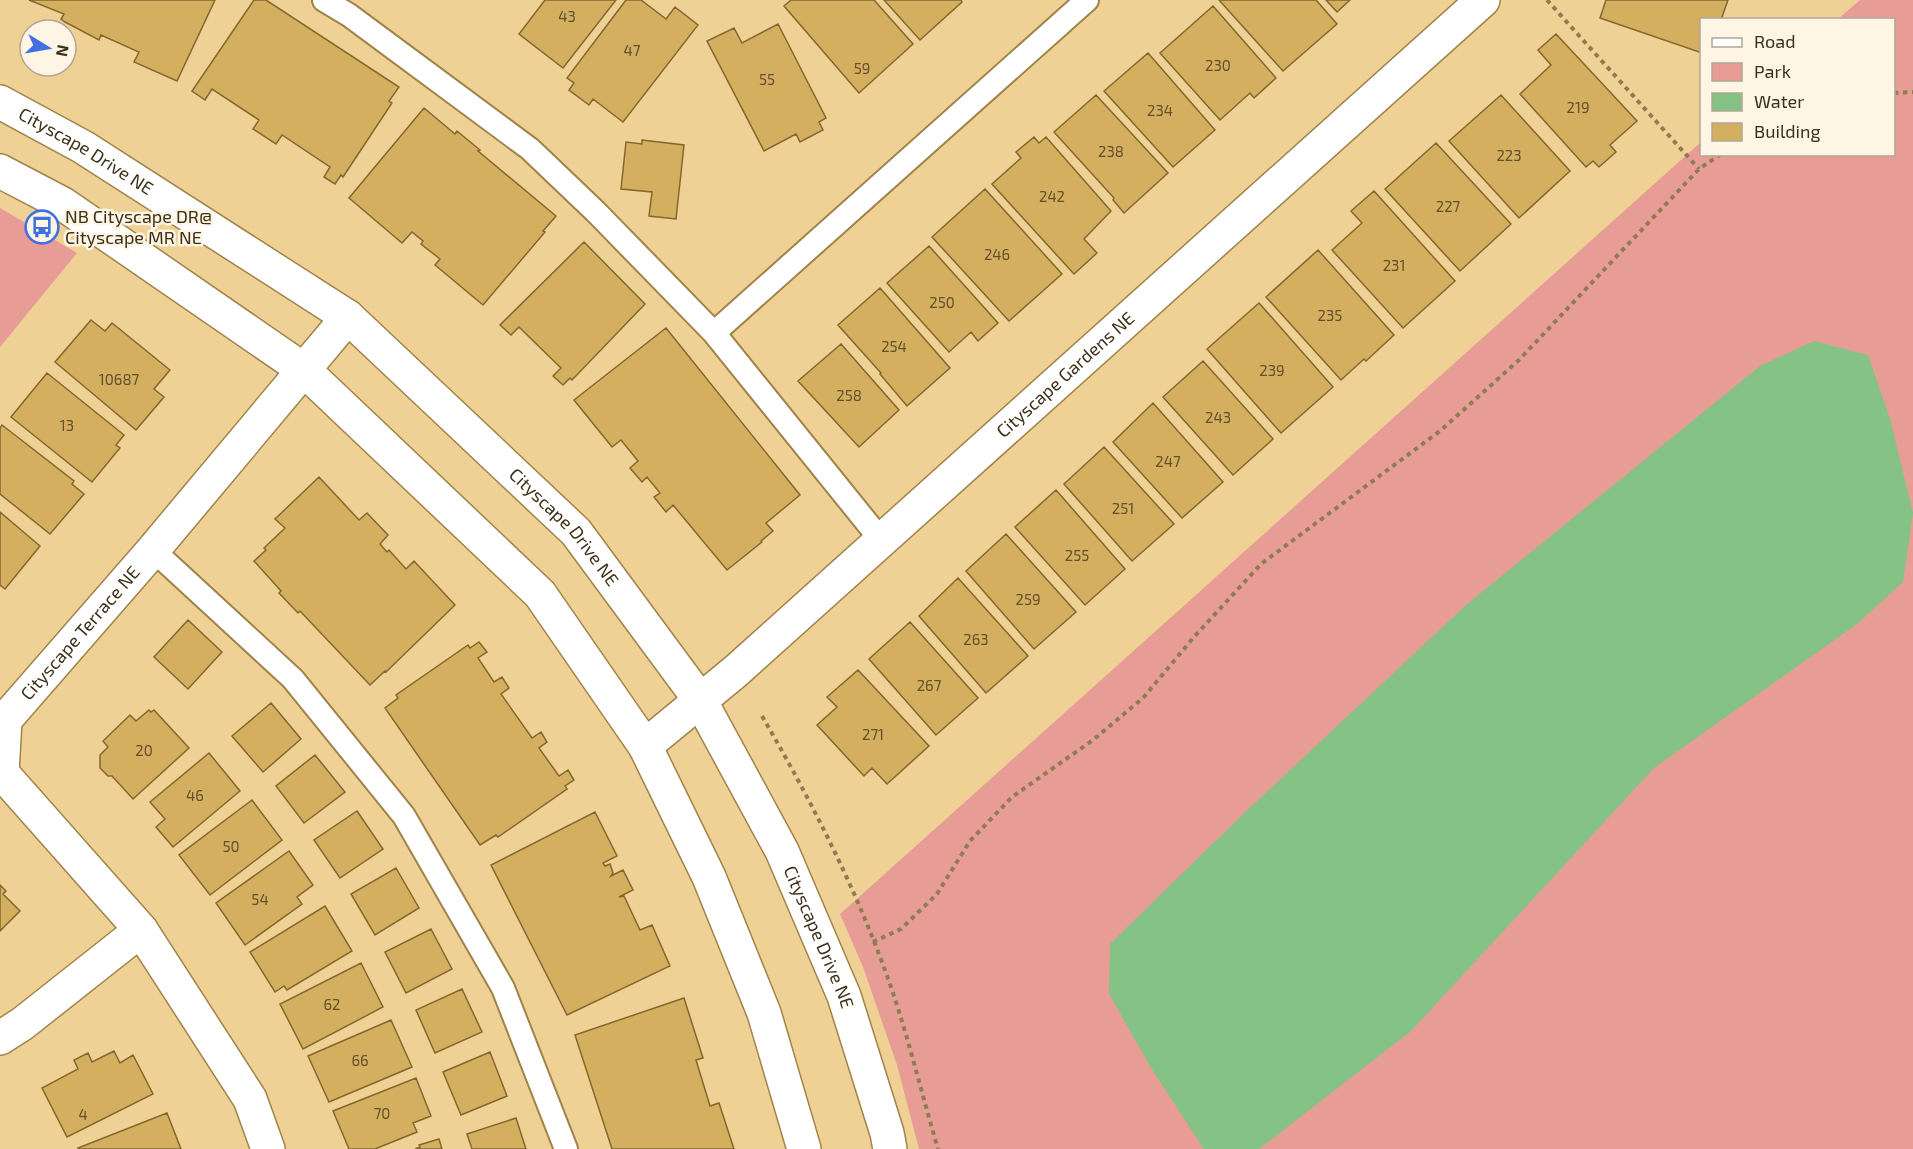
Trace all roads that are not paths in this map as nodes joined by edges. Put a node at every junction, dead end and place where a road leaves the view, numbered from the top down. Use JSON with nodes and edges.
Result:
{"nodes":[{"id":1,"x":324,"y":0,"type":"edge"},
{"id":2,"x":1087,"y":0,"type":"edge"},
{"id":3,"x":1483,"y":0,"type":"edge"},
{"id":4,"x":0,"y":102,"type":"edge"},
{"id":5,"x":0,"y":171,"type":"edge"},
{"id":6,"x":348,"y":316,"type":"junction"},
{"id":7,"x":714,"y":333,"type":"junction"},
{"id":8,"x":304,"y":370,"type":"junction"},
{"id":9,"x":881,"y":540,"type":"junction"},
{"id":10,"x":153,"y":550,"type":"junction"},
{"id":11,"x":700,"y":700,"type":"junction"},
{"id":12,"x":645,"y":746,"type":"junction"},
{"id":13,"x":141,"y":930,"type":"junction"},
{"id":14,"x":0,"y":1038,"type":"edge"},
{"id":15,"x":268,"y":1149,"type":"edge"},
{"id":16,"x":566,"y":1149,"type":"edge"},
{"id":17,"x":804,"y":1149,"type":"edge"},
{"id":18,"x":890,"y":1149,"type":"edge"}],
"edges":[{"from":1,"to":7,"type":"lane"},
{"from":2,"to":7,"type":"lane"},
{"from":3,"to":9,"type":"street","name":"Cityscape Gardens NE"},
{"from":4,"to":6,"type":"street","name":"Cityscape Drive NE"},
{"from":5,"to":8,"type":"street"},
{"from":6,"to":8,"type":"street","name":"Cityscape Terrace NE"},
{"from":6,"to":11,"type":"street","name":"Cityscape Drive NE"},
{"from":7,"to":9,"type":"lane"},
{"from":8,"to":10,"type":"street","name":"Cityscape Terrace NE"},
{"from":8,"to":12,"type":"street"},
{"from":9,"to":11,"type":"street","name":"Cityscape Gardens NE"},
{"from":10,"to":13,"type":"street","name":"Cityscape Terrace NE"},
{"from":10,"to":16,"type":"lane"},
{"from":11,"to":12,"type":"street","name":"Cityscape Gardens NE"},
{"from":11,"to":18,"type":"street","name":"Cityscape Drive NE"},
{"from":12,"to":17,"type":"street"},
{"from":13,"to":14,"type":"street"},
{"from":13,"to":15,"type":"street","name":"Cityscape Terrace NE"}]}
